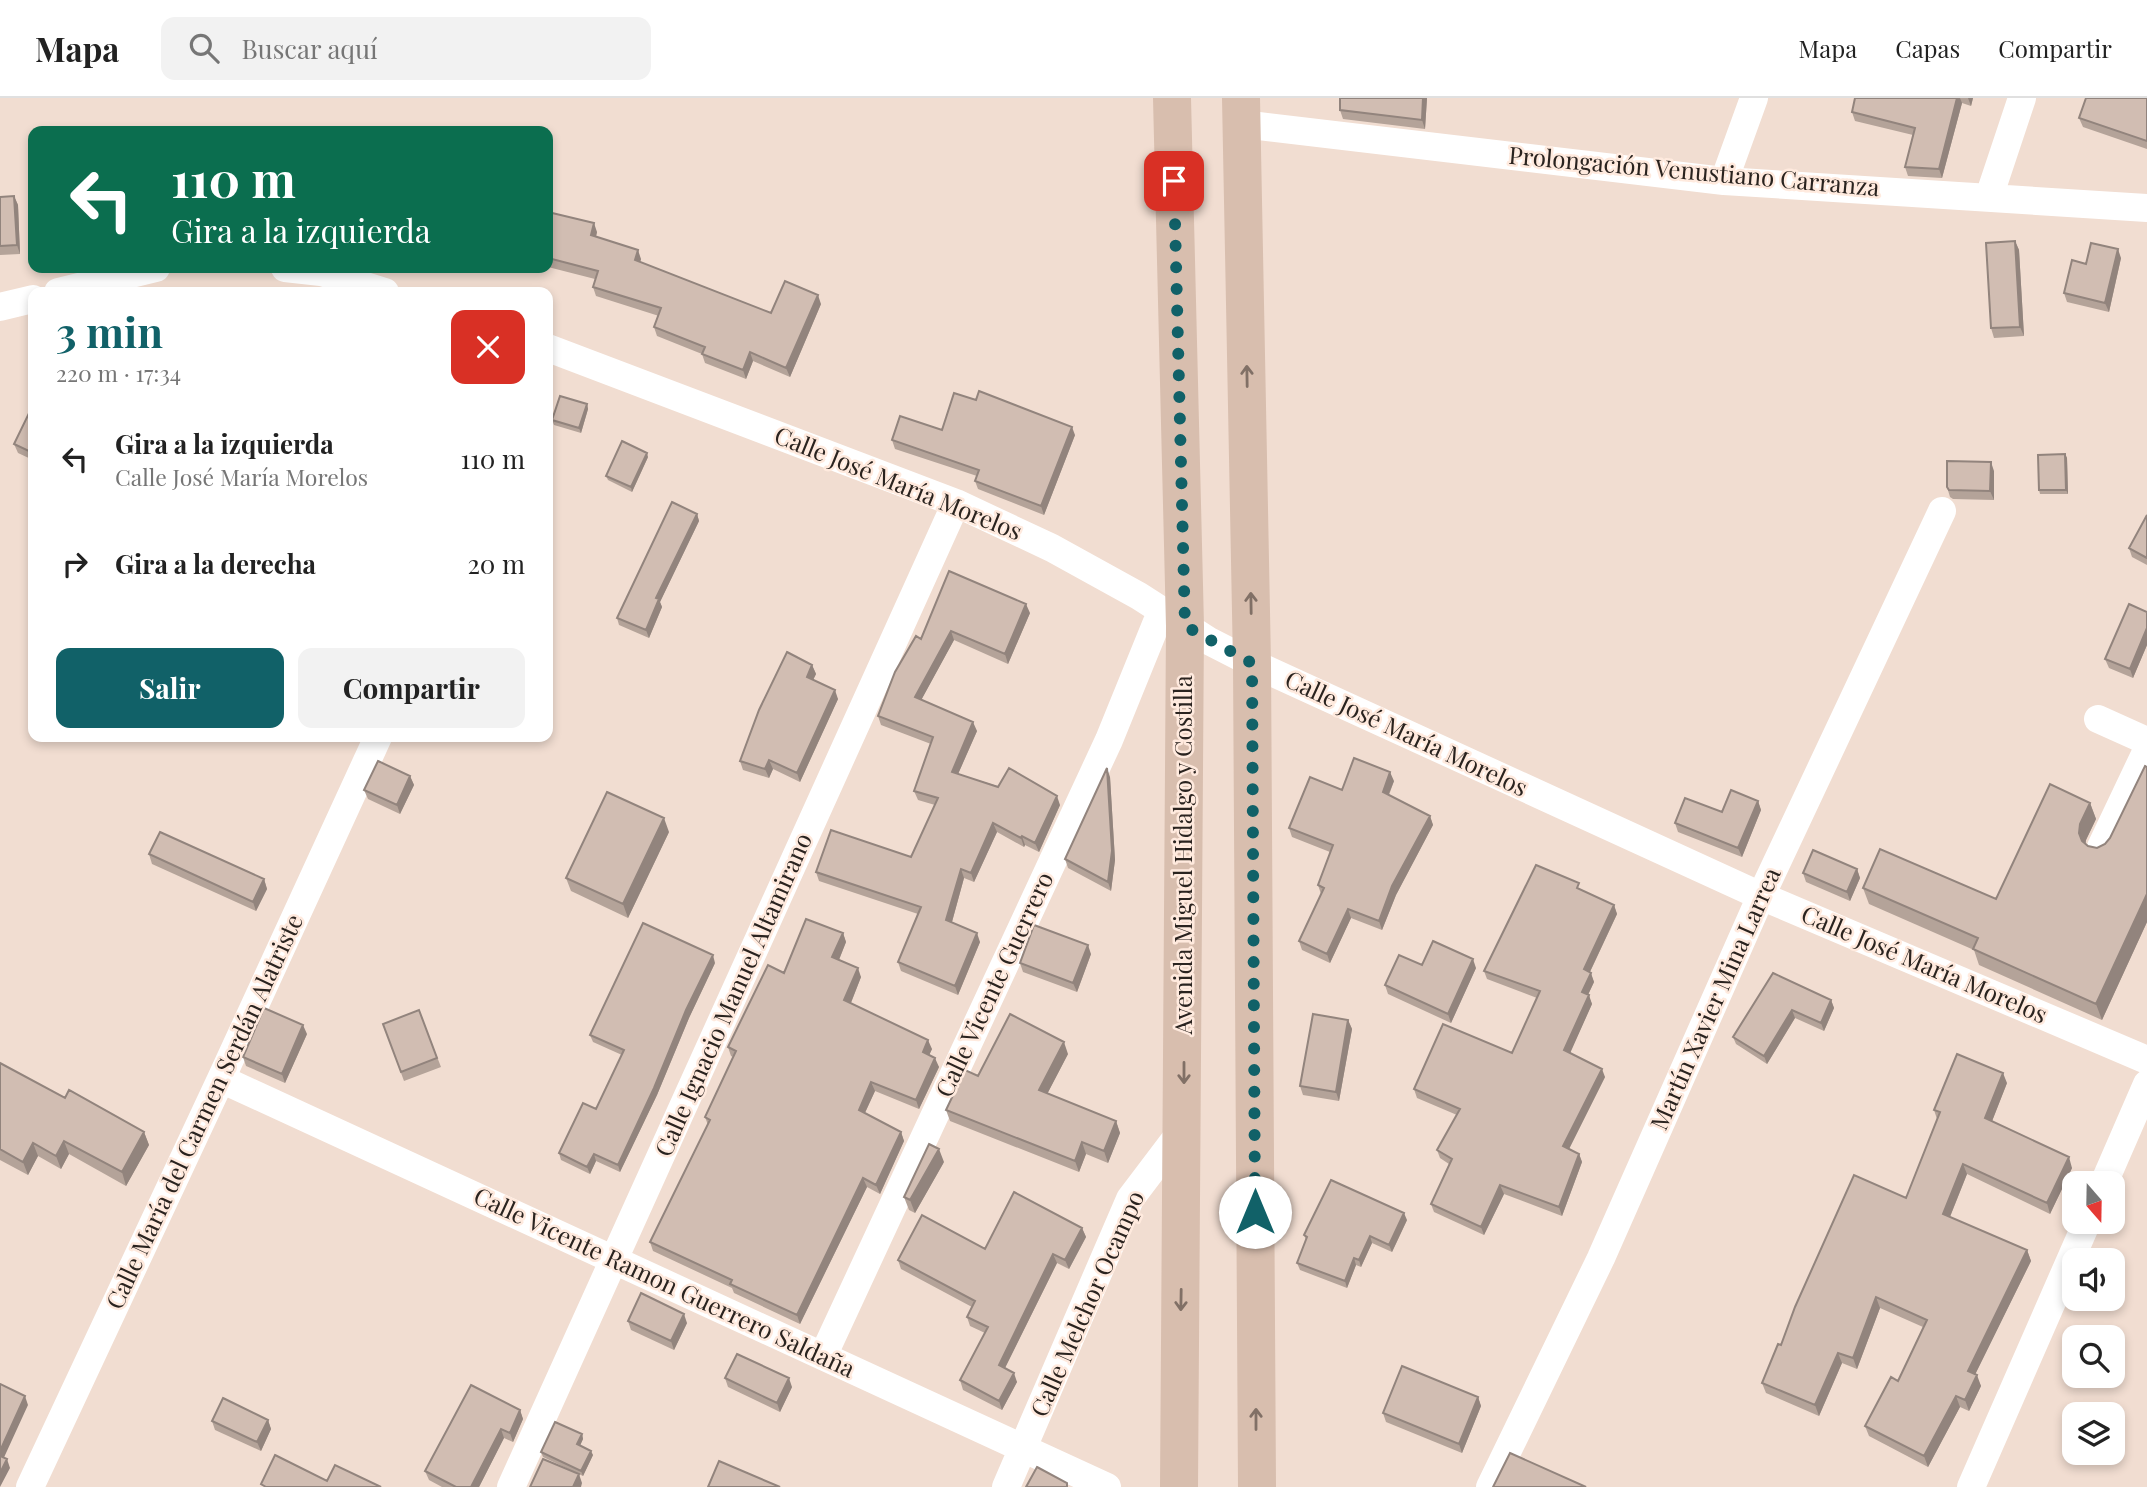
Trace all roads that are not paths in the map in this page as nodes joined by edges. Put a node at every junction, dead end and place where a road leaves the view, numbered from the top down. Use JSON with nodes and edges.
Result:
{"nodes":[{"id":1,"x":1172,"y":98,"type":"edge"},
{"id":2,"x":1754,"y":98,"type":"edge"},
{"id":3,"x":2022,"y":98,"type":"edge"},
{"id":4,"x":1242,"y":111,"type":"edge"},
{"id":5,"x":1724,"y":181,"type":"junction"},
{"id":6,"x":1989,"y":197,"type":"junction"},
{"id":7,"x":2147,"y":208,"type":"edge"},
{"id":8,"x":136,"y":273,"type":"edge"},
{"id":9,"x":324,"y":273,"type":"edge"},
{"id":10,"x":78,"y":287,"type":"edge"},
{"id":11,"x":369,"y":287,"type":"edge"},
{"id":12,"x":28,"y":300,"type":"edge"},
{"id":13,"x":0,"y":307,"type":"edge"},
{"id":14,"x":553,"y":356,"type":"edge"},
{"id":15,"x":956,"y":503,"type":"junction"},
{"id":16,"x":1942,"y":511,"type":"dead end"},
{"id":17,"x":1173,"y":619,"type":"junction"},
{"id":18,"x":1252,"y":663,"type":"junction"},
{"id":19,"x":2098,"y":719,"type":"dead end"},
{"id":20,"x":2147,"y":741,"type":"edge"},
{"id":21,"x":376,"y":742,"type":"edge"},
{"id":22,"x":2147,"y":750,"type":"edge"},
{"id":23,"x":2101,"y":847,"type":"edge"},
{"id":24,"x":1761,"y":896,"type":"junction"},
{"id":25,"x":2147,"y":1060,"type":"edge"},
{"id":26,"x":221,"y":1079,"type":"junction"},
{"id":27,"x":2147,"y":1084,"type":"edge"},
{"id":28,"x":1183,"y":1129,"type":"junction"},
{"id":29,"x":2109,"y":1171,"type":"edge"},
{"id":30,"x":2082,"y":1234,"type":"edge"},
{"id":31,"x":615,"y":1260,"type":"junction"},
{"id":32,"x":823,"y":1356,"type":"junction"},
{"id":33,"x":1023,"y":1449,"type":"junction"},
{"id":34,"x":30,"y":1487,"type":"edge"},
{"id":35,"x":511,"y":1487,"type":"edge"},
{"id":36,"x":1006,"y":1487,"type":"edge"},
{"id":37,"x":1107,"y":1487,"type":"edge"},
{"id":38,"x":1179,"y":1487,"type":"edge"},
{"id":39,"x":1256,"y":1487,"type":"edge"},
{"id":40,"x":1490,"y":1487,"type":"edge"},
{"id":41,"x":1970,"y":1487,"type":"edge"}],
"edges":[{"from":1,"to":17,"type":"main road","name":"Avenida Miguel Hidalgo y Costilla"},
{"from":2,"to":5,"type":"street"},
{"from":3,"to":6,"type":"street"},
{"from":4,"to":5,"type":"street","name":"Prolongación Venustiano Carranza"},
{"from":18,"to":4,"type":"main road","one_way":true},
{"from":5,"to":6,"type":"street","name":"Prolongación Venustiano Carranza"},
{"from":6,"to":7,"type":"street","name":"Prolongación Venustiano Carranza"},
{"from":8,"to":10,"type":"street"},
{"from":9,"to":11,"type":"street"},
{"from":12,"to":13,"type":"street"},
{"from":14,"to":15,"type":"street","name":"Calle José María Morelos"},
{"from":15,"to":17,"type":"street","name":"Calle José María Morelos"},
{"from":15,"to":31,"type":"street","name":"Calle Ignacio Manuel Altamirano"},
{"from":16,"to":24,"type":"street","name":"Martín Xavier Mina Larrea"},
{"from":17,"to":18,"type":"street","name":"Calle José María Morelos"},
{"from":17,"to":28,"type":"main road","name":"Avenida Miguel Hidalgo y Costilla","one_way":true},
{"from":17,"to":32,"type":"street","name":"Calle Vicente Guerrero"},
{"from":18,"to":24,"type":"street","name":"Calle José María Morelos"},
{"from":39,"to":18,"type":"main road","one_way":true},
{"from":19,"to":20,"type":"street"},
{"from":21,"to":26,"type":"street","name":"Calle María del Carmen Serdán Alatriste"},
{"from":22,"to":23,"type":"street"},
{"from":24,"to":25,"type":"street","name":"Calle José María Morelos"},
{"from":24,"to":40,"type":"street","name":"Martín Xavier Mina Larrea"},
{"from":26,"to":31,"type":"street","name":"Calle Vicente Ramon Guerrero Saldaña"},
{"from":26,"to":34,"type":"street","name":"Calle María del Carmen Serdán Alatriste"},
{"from":27,"to":29,"type":"street"},
{"from":28,"to":33,"type":"street","name":"Calle Melchor Ocampo"},
{"from":28,"to":38,"type":"main road","name":"Avenida Miguel Hidalgo y Costilla","one_way":true},
{"from":30,"to":41,"type":"street"},
{"from":31,"to":32,"type":"street","name":"Calle Vicente Ramon Guerrero Saldaña"},
{"from":31,"to":35,"type":"street","name":"Calle Ignacio Manuel Altamirano"},
{"from":32,"to":33,"type":"street","name":"Calle Vicente Ramon Guerrero Saldaña"},
{"from":33,"to":36,"type":"street","name":"Calle Melchor Ocampo"},
{"from":33,"to":37,"type":"street","name":"Calle Vicente Ramon Guerrero Saldaña"}]}
